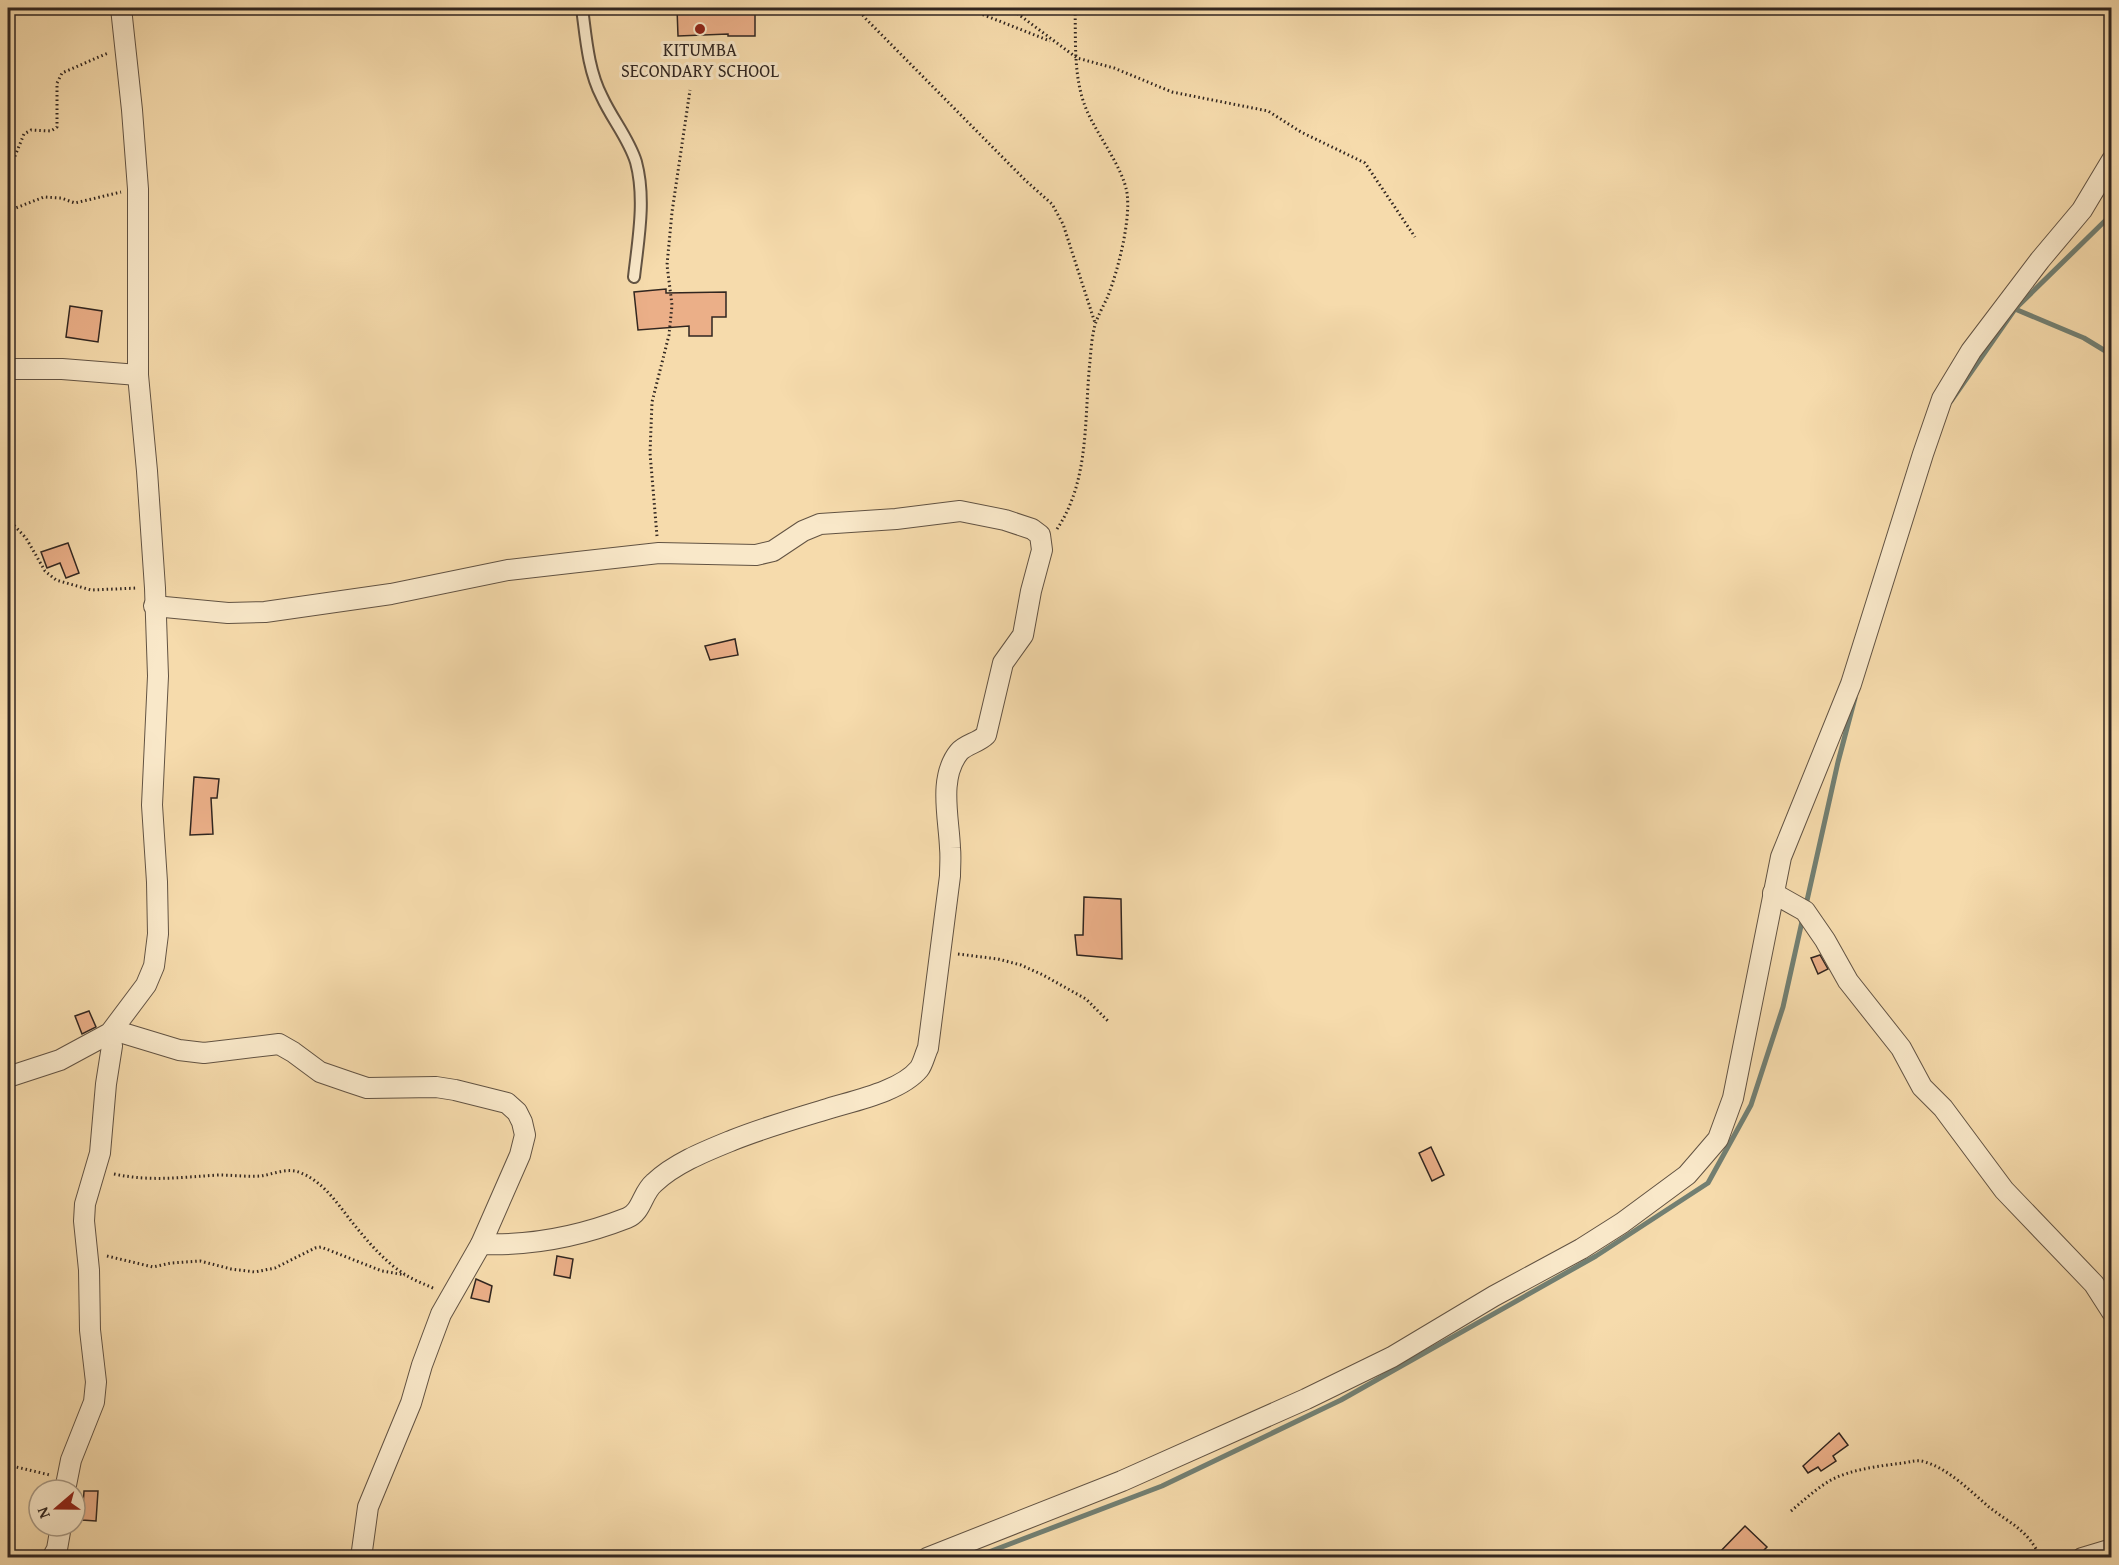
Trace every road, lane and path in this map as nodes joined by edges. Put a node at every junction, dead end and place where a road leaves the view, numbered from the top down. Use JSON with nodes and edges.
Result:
{"nodes":[{"id":1,"x":582,"y":8,"type":"edge"},
{"id":2,"x":857,"y":8,"type":"edge"},
{"id":3,"x":966,"y":8,"type":"edge"},
{"id":4,"x":1010,"y":8,"type":"edge"},
{"id":5,"x":1075,"y":8,"type":"edge"},
{"id":6,"x":125,"y":13,"type":"edge"},
{"id":7,"x":1054,"y":43,"type":"junction"},
{"id":8,"x":126,"y":47,"type":"junction"},
{"id":9,"x":1077,"y":58,"type":"junction"},
{"id":10,"x":690,"y":90,"type":"dead end"},
{"id":11,"x":2112,"y":160,"type":"edge"},
{"id":12,"x":8,"y":173,"type":"edge"},
{"id":13,"x":138,"y":189,"type":"junction"},
{"id":14,"x":8,"y":211,"type":"edge"},
{"id":15,"x":1415,"y":237,"type":"dead end"},
{"id":16,"x":634,"y":277,"type":"dead end"},
{"id":17,"x":1095,"y":325,"type":"junction"},
{"id":18,"x":8,"y":369,"type":"edge"},
{"id":19,"x":138,"y":375,"type":"junction"},
{"id":20,"x":8,"y":519,"type":"edge"},
{"id":21,"x":1042,"y":550,"type":"junction"},
{"id":22,"x":659,"y":553,"type":"junction"},
{"id":23,"x":154,"y":597,"type":"junction"},
{"id":24,"x":1773,"y":892,"type":"junction"},
{"id":25,"x":941,"y":952,"type":"junction"},
{"id":26,"x":1109,"y":1022,"type":"dead end"},
{"id":27,"x":112,"y":1031,"type":"junction"},
{"id":28,"x":8,"y":1077,"type":"edge"},
{"id":29,"x":95,"y":1169,"type":"junction"},
{"id":30,"x":481,"y":1244,"type":"junction"},
{"id":31,"x":88,"y":1253,"type":"junction"},
{"id":32,"x":405,"y":1275,"type":"junction"},
{"id":33,"x":450,"y":1296,"type":"junction"},
{"id":34,"x":2112,"y":1312,"type":"edge"},
{"id":35,"x":8,"y":1465,"type":"edge"},
{"id":36,"x":47,"y":1478,"type":"edge"},
{"id":37,"x":67,"y":1478,"type":"edge"},
{"id":38,"x":1791,"y":1511,"type":"dead end"},
{"id":39,"x":59,"y":1538,"type":"edge"},
{"id":40,"x":2112,"y":1549,"type":"edge"},
{"id":41,"x":52,"y":1557,"type":"edge"},
{"id":42,"x":360,"y":1557,"type":"edge"},
{"id":43,"x":927,"y":1557,"type":"edge"},
{"id":44,"x":2041,"y":1557,"type":"edge"},
{"id":45,"x":2082,"y":1557,"type":"edge"}],
"edges":[{"from":1,"to":16,"type":"lane"},
{"from":2,"to":17,"type":"path"},
{"from":3,"to":7,"type":"path"},
{"from":4,"to":7,"type":"path"},
{"from":5,"to":9,"type":"path"},
{"from":6,"to":8,"type":"street"},
{"from":7,"to":9,"type":"path"},
{"from":8,"to":12,"type":"path"},
{"from":8,"to":13,"type":"street"},
{"from":9,"to":15,"type":"path"},
{"from":9,"to":17,"type":"path"},
{"from":10,"to":22,"type":"path"},
{"from":11,"to":24,"type":"street"},
{"from":13,"to":14,"type":"path"},
{"from":13,"to":19,"type":"street"},
{"from":17,"to":21,"type":"path"},
{"from":18,"to":19,"type":"street"},
{"from":19,"to":23,"type":"street"},
{"from":20,"to":23,"type":"path"},
{"from":21,"to":22,"type":"street"},
{"from":21,"to":25,"type":"street"},
{"from":22,"to":23,"type":"street"},
{"from":23,"to":27,"type":"street"},
{"from":24,"to":34,"type":"street"},
{"from":24,"to":43,"type":"street"},
{"from":25,"to":26,"type":"path"},
{"from":25,"to":30,"type":"street"},
{"from":27,"to":28,"type":"street"},
{"from":27,"to":29,"type":"street"},
{"from":27,"to":30,"type":"street"},
{"from":29,"to":31,"type":"street"},
{"from":29,"to":32,"type":"path"},
{"from":30,"to":33,"type":"street"},
{"from":31,"to":32,"type":"path"},
{"from":31,"to":37,"type":"street"},
{"from":32,"to":33,"type":"path"},
{"from":33,"to":42,"type":"street"},
{"from":35,"to":36,"type":"path"},
{"from":38,"to":44,"type":"path"},
{"from":39,"to":41,"type":"street"},
{"from":40,"to":45,"type":"street"}]}
